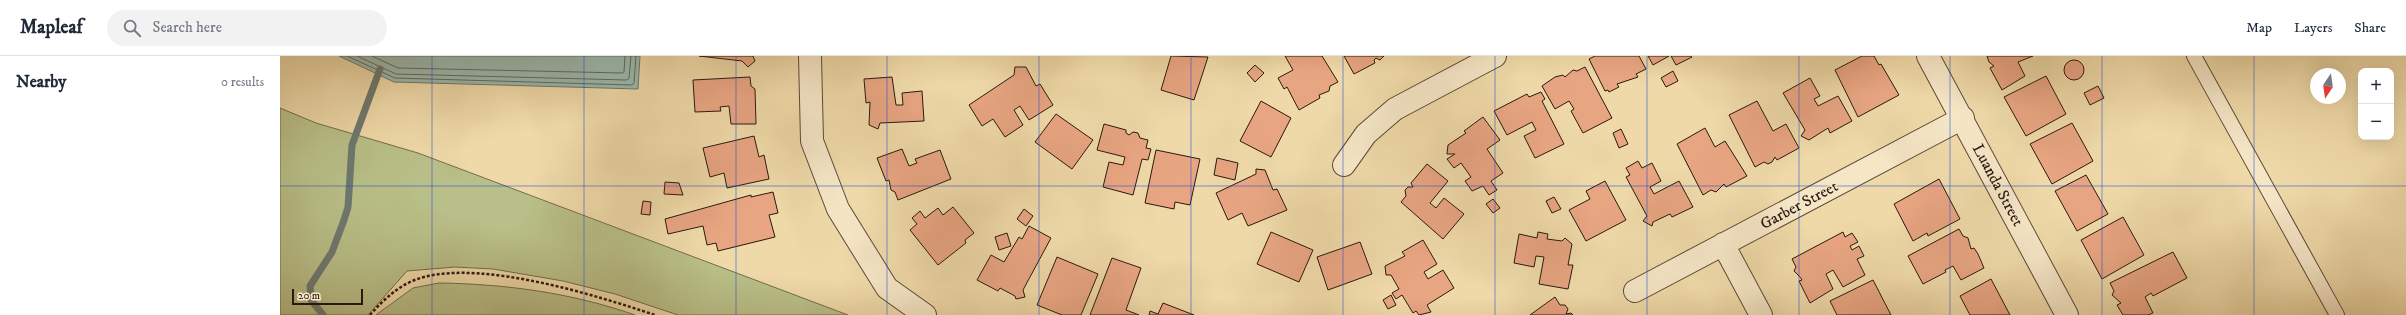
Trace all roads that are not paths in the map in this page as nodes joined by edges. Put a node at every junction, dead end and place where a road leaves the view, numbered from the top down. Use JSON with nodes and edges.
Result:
{"nodes":[{"id":1,"x":810,"y":56,"type":"edge"},
{"id":2,"x":1495,"y":56,"type":"edge"},
{"id":3,"x":1928,"y":56,"type":"edge"},
{"id":4,"x":2194,"y":56,"type":"edge"},
{"id":5,"x":1963,"y":118,"type":"junction"},
{"id":6,"x":1344,"y":165,"type":"dead end"},
{"id":7,"x":1723,"y":244,"type":"junction"},
{"id":8,"x":1635,"y":291,"type":"dead end"},
{"id":9,"x":924,"y":315,"type":"edge"},
{"id":10,"x":1761,"y":315,"type":"edge"},
{"id":11,"x":2068,"y":315,"type":"edge"},
{"id":12,"x":2337,"y":315,"type":"edge"}],
"edges":[{"from":1,"to":9,"type":"street"},
{"from":2,"to":6,"type":"street"},
{"from":3,"to":5,"type":"street","name":"Luanda Street"},
{"from":4,"to":12,"type":"lane"},
{"from":5,"to":7,"type":"street","name":"Garber Street"},
{"from":5,"to":11,"type":"street","name":"Luanda Street"},
{"from":7,"to":8,"type":"street","name":"Garber Street"},
{"from":7,"to":10,"type":"street"}]}
